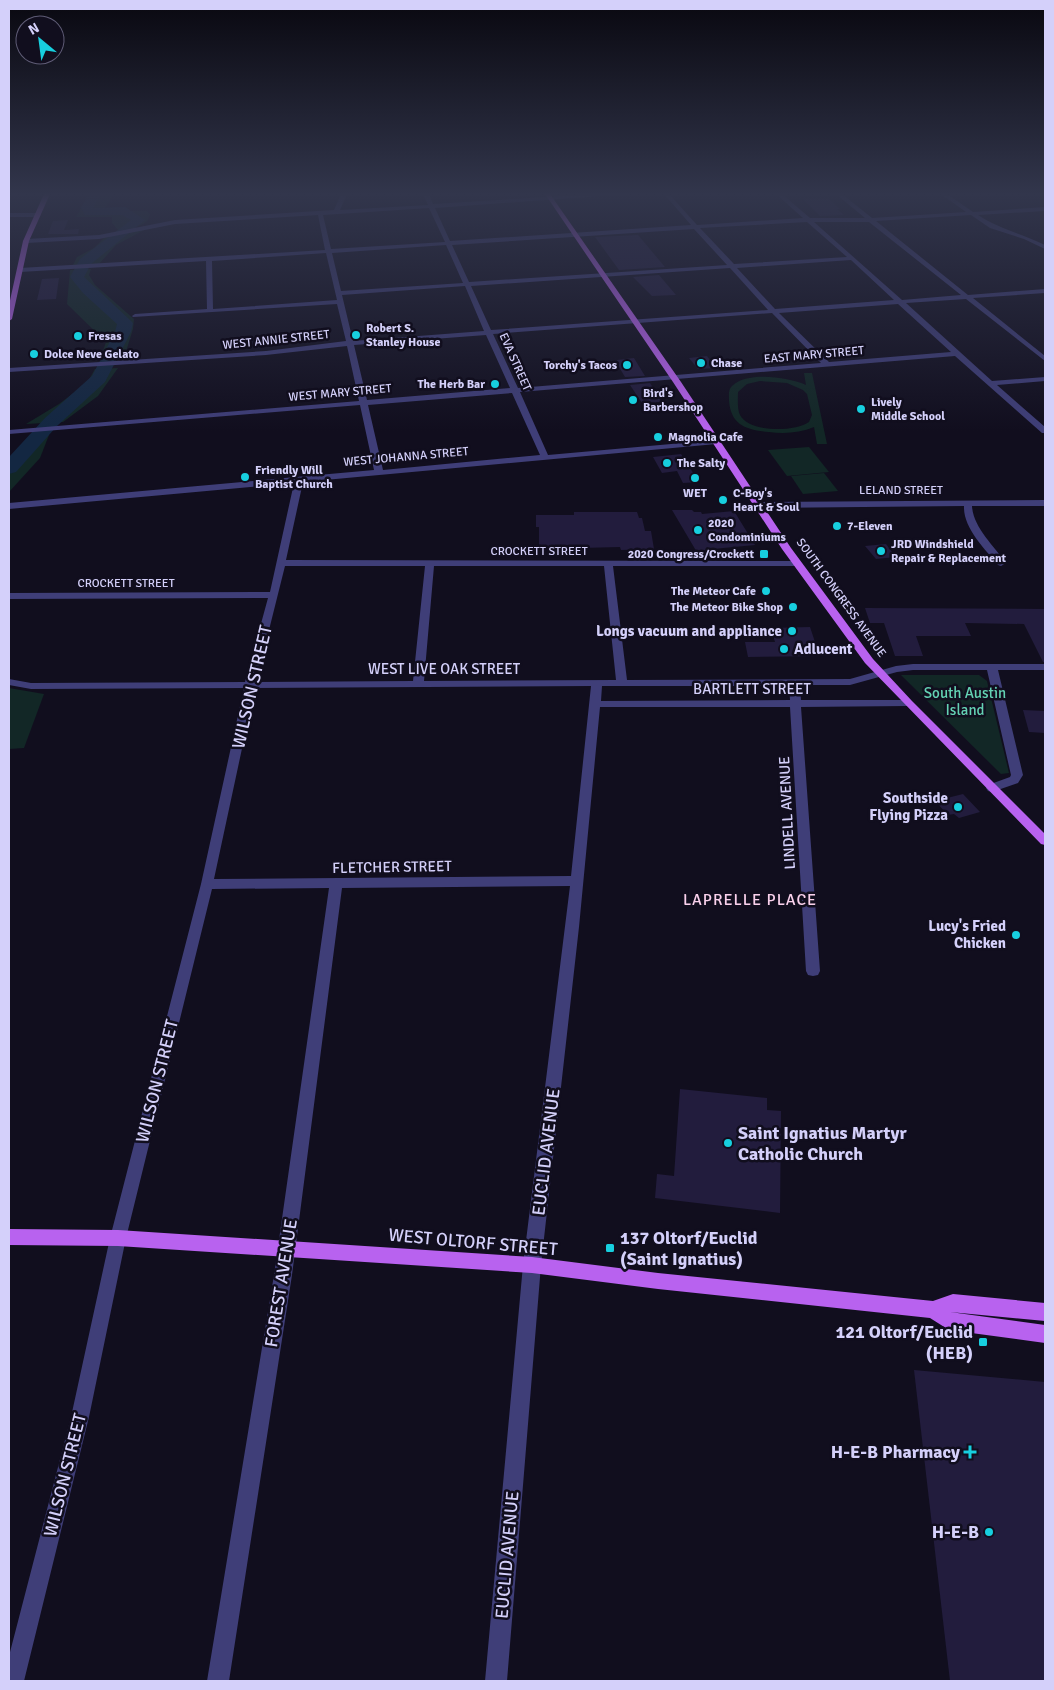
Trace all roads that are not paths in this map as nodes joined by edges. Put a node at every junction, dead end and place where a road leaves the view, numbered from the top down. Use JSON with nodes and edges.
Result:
{"nodes":[{"id":1,"x":18,"y":273,"type":"edge"},
{"id":2,"x":209,"y":273,"type":"edge"},
{"id":3,"x":334,"y":273,"type":"edge"},
{"id":4,"x":463,"y":273,"type":"edge"},
{"id":5,"x":635,"y":273,"type":"edge"},
{"id":6,"x":739,"y":273,"type":"edge"},
{"id":7,"x":868,"y":273,"type":"edge"},
{"id":8,"x":937,"y":273,"type":"edge"},
{"id":9,"x":604,"y":275,"type":"junction"},
{"id":10,"x":468,"y":284,"type":"junction"},
{"id":11,"x":1045,"y":291,"type":"edge"},
{"id":12,"x":339,"y":293,"type":"junction"},
{"id":13,"x":967,"y":297,"type":"junction"},
{"id":14,"x":341,"y":302,"type":"junction"},
{"id":15,"x":901,"y":303,"type":"junction"},
{"id":16,"x":210,"y":311,"type":"junction"},
{"id":17,"x":774,"y":312,"type":"junction"},
{"id":18,"x":135,"y":316,"type":"dead end"},
{"id":19,"x":9,"y":319,"type":"edge"},
{"id":20,"x":635,"y":322,"type":"junction"},
{"id":21,"x":489,"y":333,"type":"junction"},
{"id":22,"x":350,"y":343,"type":"junction"},
{"id":23,"x":957,"y":354,"type":"junction"},
{"id":24,"x":1045,"y":359,"type":"edge"},
{"id":25,"x":826,"y":364,"type":"junction"},
{"id":26,"x":9,"y":370,"type":"edge"},
{"id":27,"x":673,"y":377,"type":"junction"},
{"id":28,"x":1045,"y":379,"type":"edge"},
{"id":29,"x":991,"y":383,"type":"junction"},
{"id":30,"x":514,"y":390,"type":"junction"},
{"id":31,"x":363,"y":402,"type":"junction"},
{"id":32,"x":1045,"y":431,"type":"edge"},
{"id":33,"x":9,"y":432,"type":"edge"},
{"id":34,"x":716,"y":442,"type":"junction"},
{"id":35,"x":545,"y":457,"type":"junction"},
{"id":36,"x":379,"y":472,"type":"junction"},
{"id":37,"x":299,"y":480,"type":"junction"},
{"id":38,"x":968,"y":503,"type":"junction"},
{"id":39,"x":1045,"y":503,"type":"edge"},
{"id":40,"x":758,"y":505,"type":"junction"},
{"id":41,"x":9,"y":506,"type":"edge"},
{"id":42,"x":281,"y":562,"type":"junction"},
{"id":43,"x":608,"y":563,"type":"junction"},
{"id":44,"x":798,"y":563,"type":"junction"},
{"id":45,"x":1001,"y":563,"type":"dead end"},
{"id":46,"x":430,"y":564,"type":"junction"},
{"id":47,"x":9,"y":596,"type":"edge"},
{"id":48,"x":274,"y":596,"type":"junction"},
{"id":49,"x":992,"y":667,"type":"junction"},
{"id":50,"x":1045,"y":667,"type":"edge"},
{"id":51,"x":880,"y":674,"type":"junction"},
{"id":52,"x":9,"y":682,"type":"edge"},
{"id":53,"x":794,"y":682,"type":"junction"},
{"id":54,"x":597,"y":683,"type":"junction"},
{"id":55,"x":622,"y":683,"type":"junction"},
{"id":56,"x":250,"y":684,"type":"junction"},
{"id":57,"x":418,"y":685,"type":"junction"},
{"id":58,"x":908,"y":703,"type":"junction"},
{"id":59,"x":596,"y":704,"type":"junction"},
{"id":60,"x":797,"y":704,"type":"junction"},
{"id":61,"x":992,"y":788,"type":"junction"},
{"id":62,"x":1045,"y":841,"type":"edge"},
{"id":63,"x":577,"y":881,"type":"junction"},
{"id":64,"x":207,"y":884,"type":"junction"},
{"id":65,"x":336,"y":884,"type":"junction"},
{"id":66,"x":813,"y":971,"type":"dead end"},
{"id":67,"x":9,"y":1238,"type":"edge"},
{"id":68,"x":118,"y":1238,"type":"junction"},
{"id":69,"x":286,"y":1248,"type":"junction"},
{"id":70,"x":532,"y":1265,"type":"junction"},
{"id":71,"x":933,"y":1310,"type":"junction"},
{"id":72,"x":1045,"y":1312,"type":"edge"},
{"id":73,"x":1045,"y":1334,"type":"edge"},
{"id":74,"x":13,"y":1681,"type":"edge"},
{"id":75,"x":218,"y":1681,"type":"edge"},
{"id":76,"x":496,"y":1681,"type":"edge"}],
"edges":[{"from":1,"to":19,"type":"main road"},
{"from":2,"to":16,"type":"street"},
{"from":3,"to":12,"type":"street"},
{"from":4,"to":10,"type":"street","name":"EVA STREET"},
{"from":5,"to":9,"type":"street"},
{"from":6,"to":17,"type":"street"},
{"from":7,"to":15,"type":"street"},
{"from":8,"to":13,"type":"street"},
{"from":9,"to":10,"type":"street"},
{"from":9,"to":20,"type":"main road","name":"SOUTH CONGRESS AVENUE"},
{"from":10,"to":12,"type":"street"},
{"from":10,"to":21,"type":"street","name":"EVA STREET"},
{"from":11,"to":13,"type":"street","name":"WEST ANNIE STREET"},
{"from":12,"to":14,"type":"street"},
{"from":13,"to":15,"type":"street","name":"WEST ANNIE STREET"},
{"from":13,"to":24,"type":"street"},
{"from":14,"to":16,"type":"street"},
{"from":14,"to":22,"type":"street"},
{"from":15,"to":17,"type":"street","name":"WEST ANNIE STREET"},
{"from":15,"to":23,"type":"street"},
{"from":16,"to":18,"type":"street"},
{"from":17,"to":20,"type":"street","name":"WEST ANNIE STREET"},
{"from":17,"to":25,"type":"street"},
{"from":20,"to":21,"type":"street","name":"WEST ANNIE STREET"},
{"from":20,"to":27,"type":"main road","name":"SOUTH CONGRESS AVENUE"},
{"from":21,"to":22,"type":"street","name":"WEST ANNIE STREET"},
{"from":21,"to":30,"type":"street","name":"EVA STREET"},
{"from":22,"to":26,"type":"street","name":"WEST ANNIE STREET"},
{"from":22,"to":31,"type":"street"},
{"from":23,"to":25,"type":"street","name":"EAST MARY STREET"},
{"from":23,"to":29,"type":"street"},
{"from":25,"to":27,"type":"street","name":"EAST MARY STREET"},
{"from":27,"to":30,"type":"street","name":"WEST MARY STREET"},
{"from":27,"to":34,"type":"main road","name":"SOUTH CONGRESS AVENUE"},
{"from":28,"to":29,"type":"street"},
{"from":29,"to":32,"type":"street"},
{"from":30,"to":31,"type":"street","name":"WEST MARY STREET"},
{"from":30,"to":35,"type":"street","name":"EVA STREET"},
{"from":31,"to":33,"type":"street","name":"WEST MARY STREET"},
{"from":31,"to":36,"type":"street"},
{"from":34,"to":35,"type":"street","name":"WEST JOHANNA STREET"},
{"from":34,"to":40,"type":"main road","name":"SOUTH CONGRESS AVENUE"},
{"from":35,"to":36,"type":"street","name":"WEST JOHANNA STREET"},
{"from":36,"to":37,"type":"street","name":"WEST JOHANNA STREET"},
{"from":37,"to":41,"type":"street","name":"WEST JOHANNA STREET"},
{"from":37,"to":42,"type":"street","name":"WILSON STREET"},
{"from":38,"to":39,"type":"street","name":"LELAND STREET"},
{"from":38,"to":40,"type":"street","name":"LELAND STREET"},
{"from":38,"to":45,"type":"street"},
{"from":40,"to":44,"type":"main road","name":"SOUTH CONGRESS AVENUE"},
{"from":42,"to":46,"type":"street","name":"CROCKETT STREET"},
{"from":42,"to":48,"type":"street","name":"WILSON STREET"},
{"from":43,"to":44,"type":"street","name":"CROCKETT STREET"},
{"from":43,"to":46,"type":"street","name":"CROCKETT STREET"},
{"from":43,"to":55,"type":"street"},
{"from":44,"to":51,"type":"main road","name":"SOUTH CONGRESS AVENUE"},
{"from":46,"to":57,"type":"street"},
{"from":47,"to":48,"type":"street","name":"CROCKETT STREET"},
{"from":48,"to":56,"type":"street","name":"WILSON STREET"},
{"from":49,"to":50,"type":"street","name":"WEST LIVE OAK STREET"},
{"from":49,"to":51,"type":"street","name":"WEST LIVE OAK STREET"},
{"from":49,"to":61,"type":"street"},
{"from":51,"to":53,"type":"street","name":"WEST LIVE OAK STREET"},
{"from":51,"to":58,"type":"main road","name":"SOUTH CONGRESS AVENUE"},
{"from":52,"to":56,"type":"street","name":"WEST LIVE OAK STREET"},
{"from":53,"to":55,"type":"street","name":"WEST LIVE OAK STREET"},
{"from":53,"to":60,"type":"street","name":"LINDELL AVENUE"},
{"from":54,"to":55,"type":"street","name":"WEST LIVE OAK STREET"},
{"from":54,"to":57,"type":"street","name":"WEST LIVE OAK STREET"},
{"from":54,"to":59,"type":"street","name":"EUCLID AVENUE"},
{"from":56,"to":57,"type":"street","name":"WEST LIVE OAK STREET"},
{"from":56,"to":64,"type":"street","name":"WILSON STREET"},
{"from":58,"to":60,"type":"street","name":"BARTLETT STREET"},
{"from":58,"to":61,"type":"main road","name":"SOUTH CONGRESS AVENUE"},
{"from":59,"to":60,"type":"street","name":"BARTLETT STREET"},
{"from":59,"to":63,"type":"street","name":"EUCLID AVENUE"},
{"from":60,"to":66,"type":"street","name":"LINDELL AVENUE"},
{"from":61,"to":62,"type":"main road","name":"SOUTH CONGRESS AVENUE"},
{"from":63,"to":65,"type":"street","name":"FLETCHER STREET"},
{"from":63,"to":70,"type":"street","name":"EUCLID AVENUE"},
{"from":64,"to":65,"type":"street","name":"FLETCHER STREET"},
{"from":64,"to":68,"type":"street","name":"WILSON STREET"},
{"from":65,"to":69,"type":"street","name":"FOREST AVENUE"},
{"from":67,"to":68,"type":"main road","name":"WEST OLTORF STREET"},
{"from":68,"to":69,"type":"main road","name":"WEST OLTORF STREET"},
{"from":68,"to":74,"type":"street","name":"WILSON STREET"},
{"from":69,"to":70,"type":"main road","name":"WEST OLTORF STREET"},
{"from":69,"to":75,"type":"street","name":"FOREST AVENUE"},
{"from":70,"to":71,"type":"main road","name":"WEST OLTORF STREET"},
{"from":70,"to":76,"type":"street","name":"EUCLID AVENUE"},
{"from":71,"to":72,"type":"main road","name":"WEST OLTORF STREET"},
{"from":71,"to":73,"type":"main road","name":"WEST OLTORF STREET"}]}
